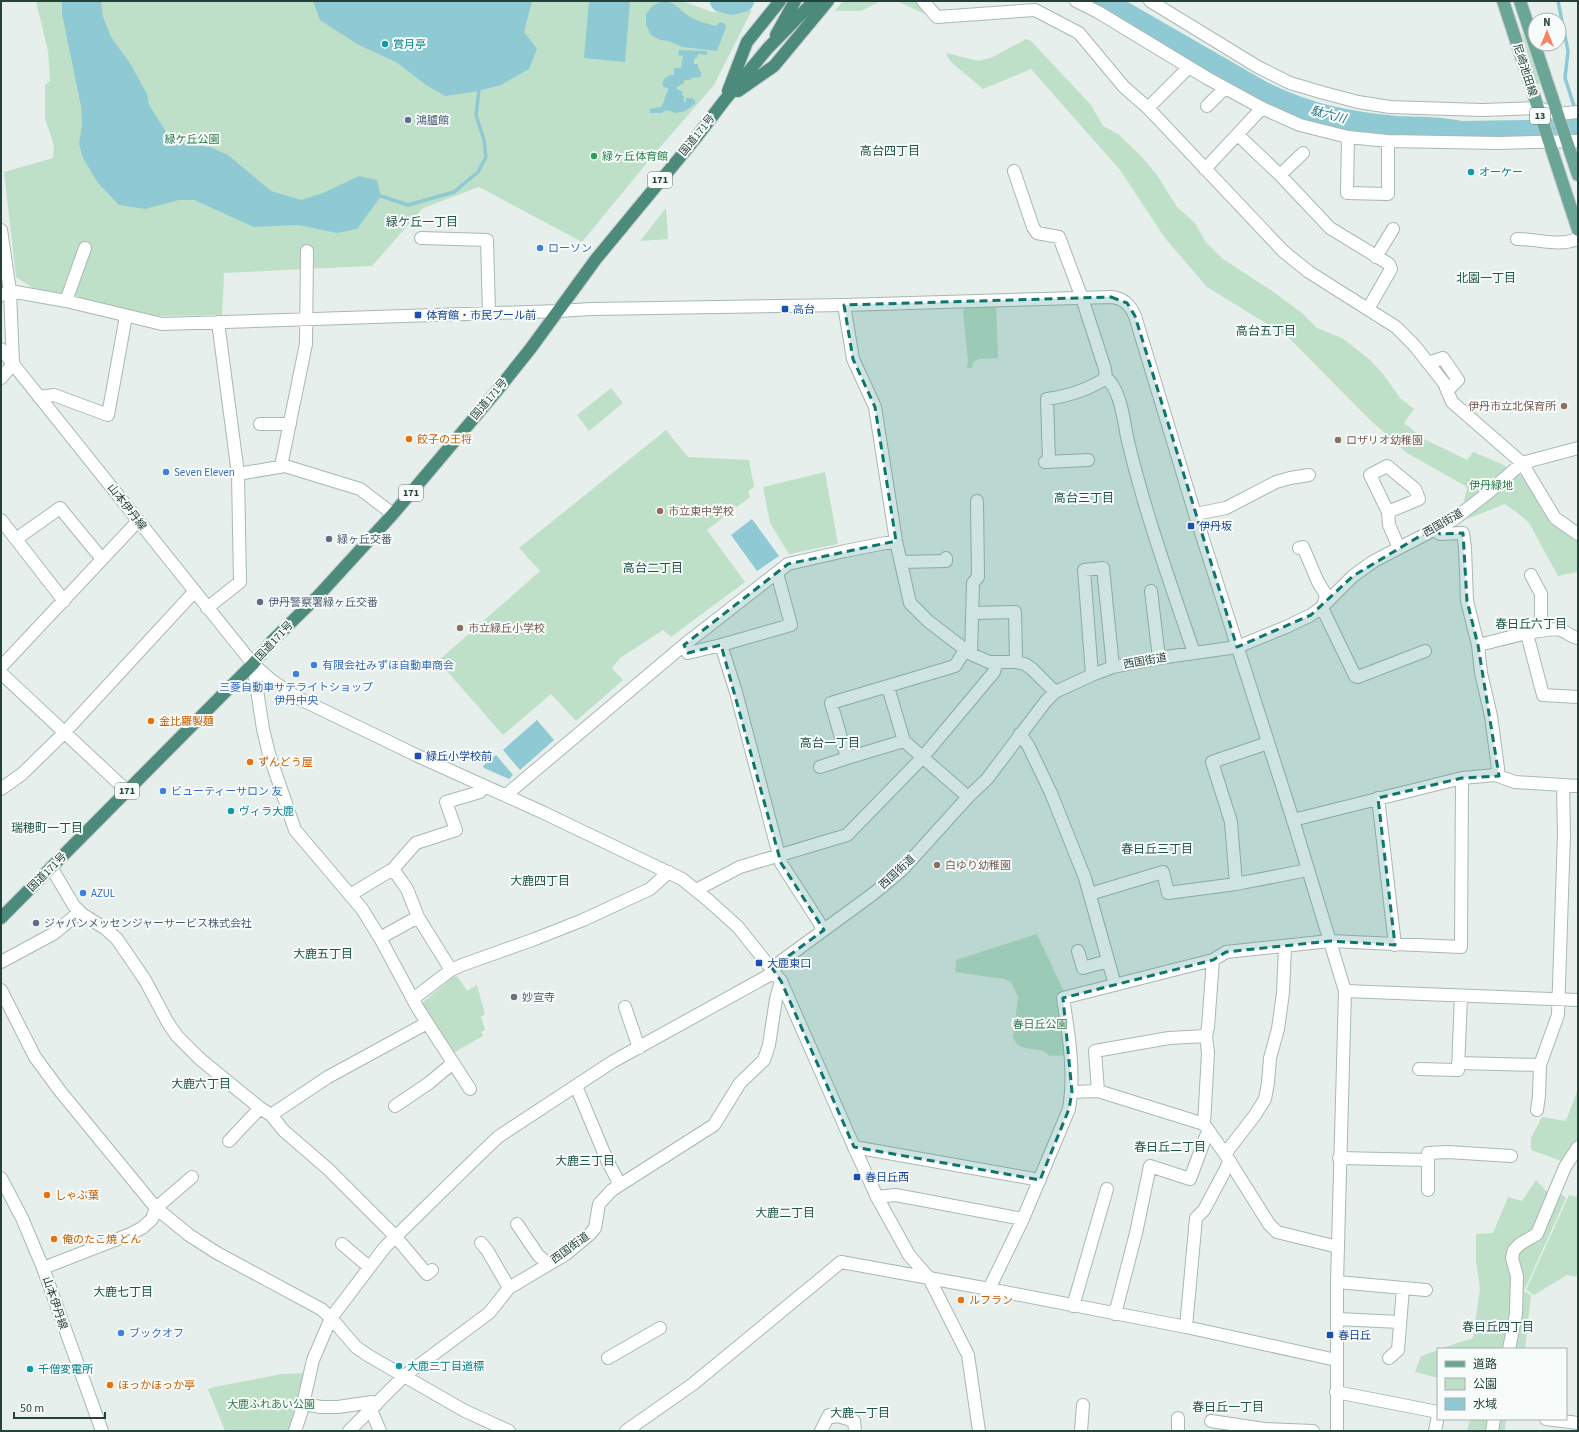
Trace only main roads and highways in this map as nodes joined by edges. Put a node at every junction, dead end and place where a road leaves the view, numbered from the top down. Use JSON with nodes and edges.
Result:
{"nodes":[{"id":1,"x":795,"y":1,"type":"edge"},
{"id":2,"x":814,"y":1,"type":"edge"},
{"id":3,"x":828,"y":1,"type":"edge"},
{"id":4,"x":1503,"y":1,"type":"edge"},
{"id":5,"x":1520,"y":1,"type":"edge"},
{"id":6,"x":779,"y":2,"type":"edge"},
{"id":7,"x":768,"y":48,"type":"junction"},
{"id":8,"x":724,"y":101,"type":"junction"},
{"id":9,"x":1573,"y":142,"type":"edge"},
{"id":10,"x":1578,"y":175,"type":"edge"},
{"id":11,"x":1578,"y":230,"type":"edge"},
{"id":12,"x":1,"y":918,"type":"edge"}],
"edges":[{"from":1,"to":7,"type":"highway","name":"国道171号","number":"171"},
{"from":2,"to":7,"type":"highway","name":"国道171号","number":"171"},
{"from":3,"to":8,"type":"highway","number":"171"},
{"from":4,"to":11,"type":"main road","name":"尼崎池田線","number":"13"},
{"from":5,"to":9,"type":"main road","name":"尼崎池田線","number":"13"},
{"from":6,"to":8,"type":"highway","number":"171"},
{"from":7,"to":8,"type":"highway","name":"国道171号","number":"171"},
{"from":8,"to":12,"type":"highway","name":"国道171号","number":"171"},
{"from":9,"to":10,"type":"main road","name":"尼崎池田線","number":"13"}]}
